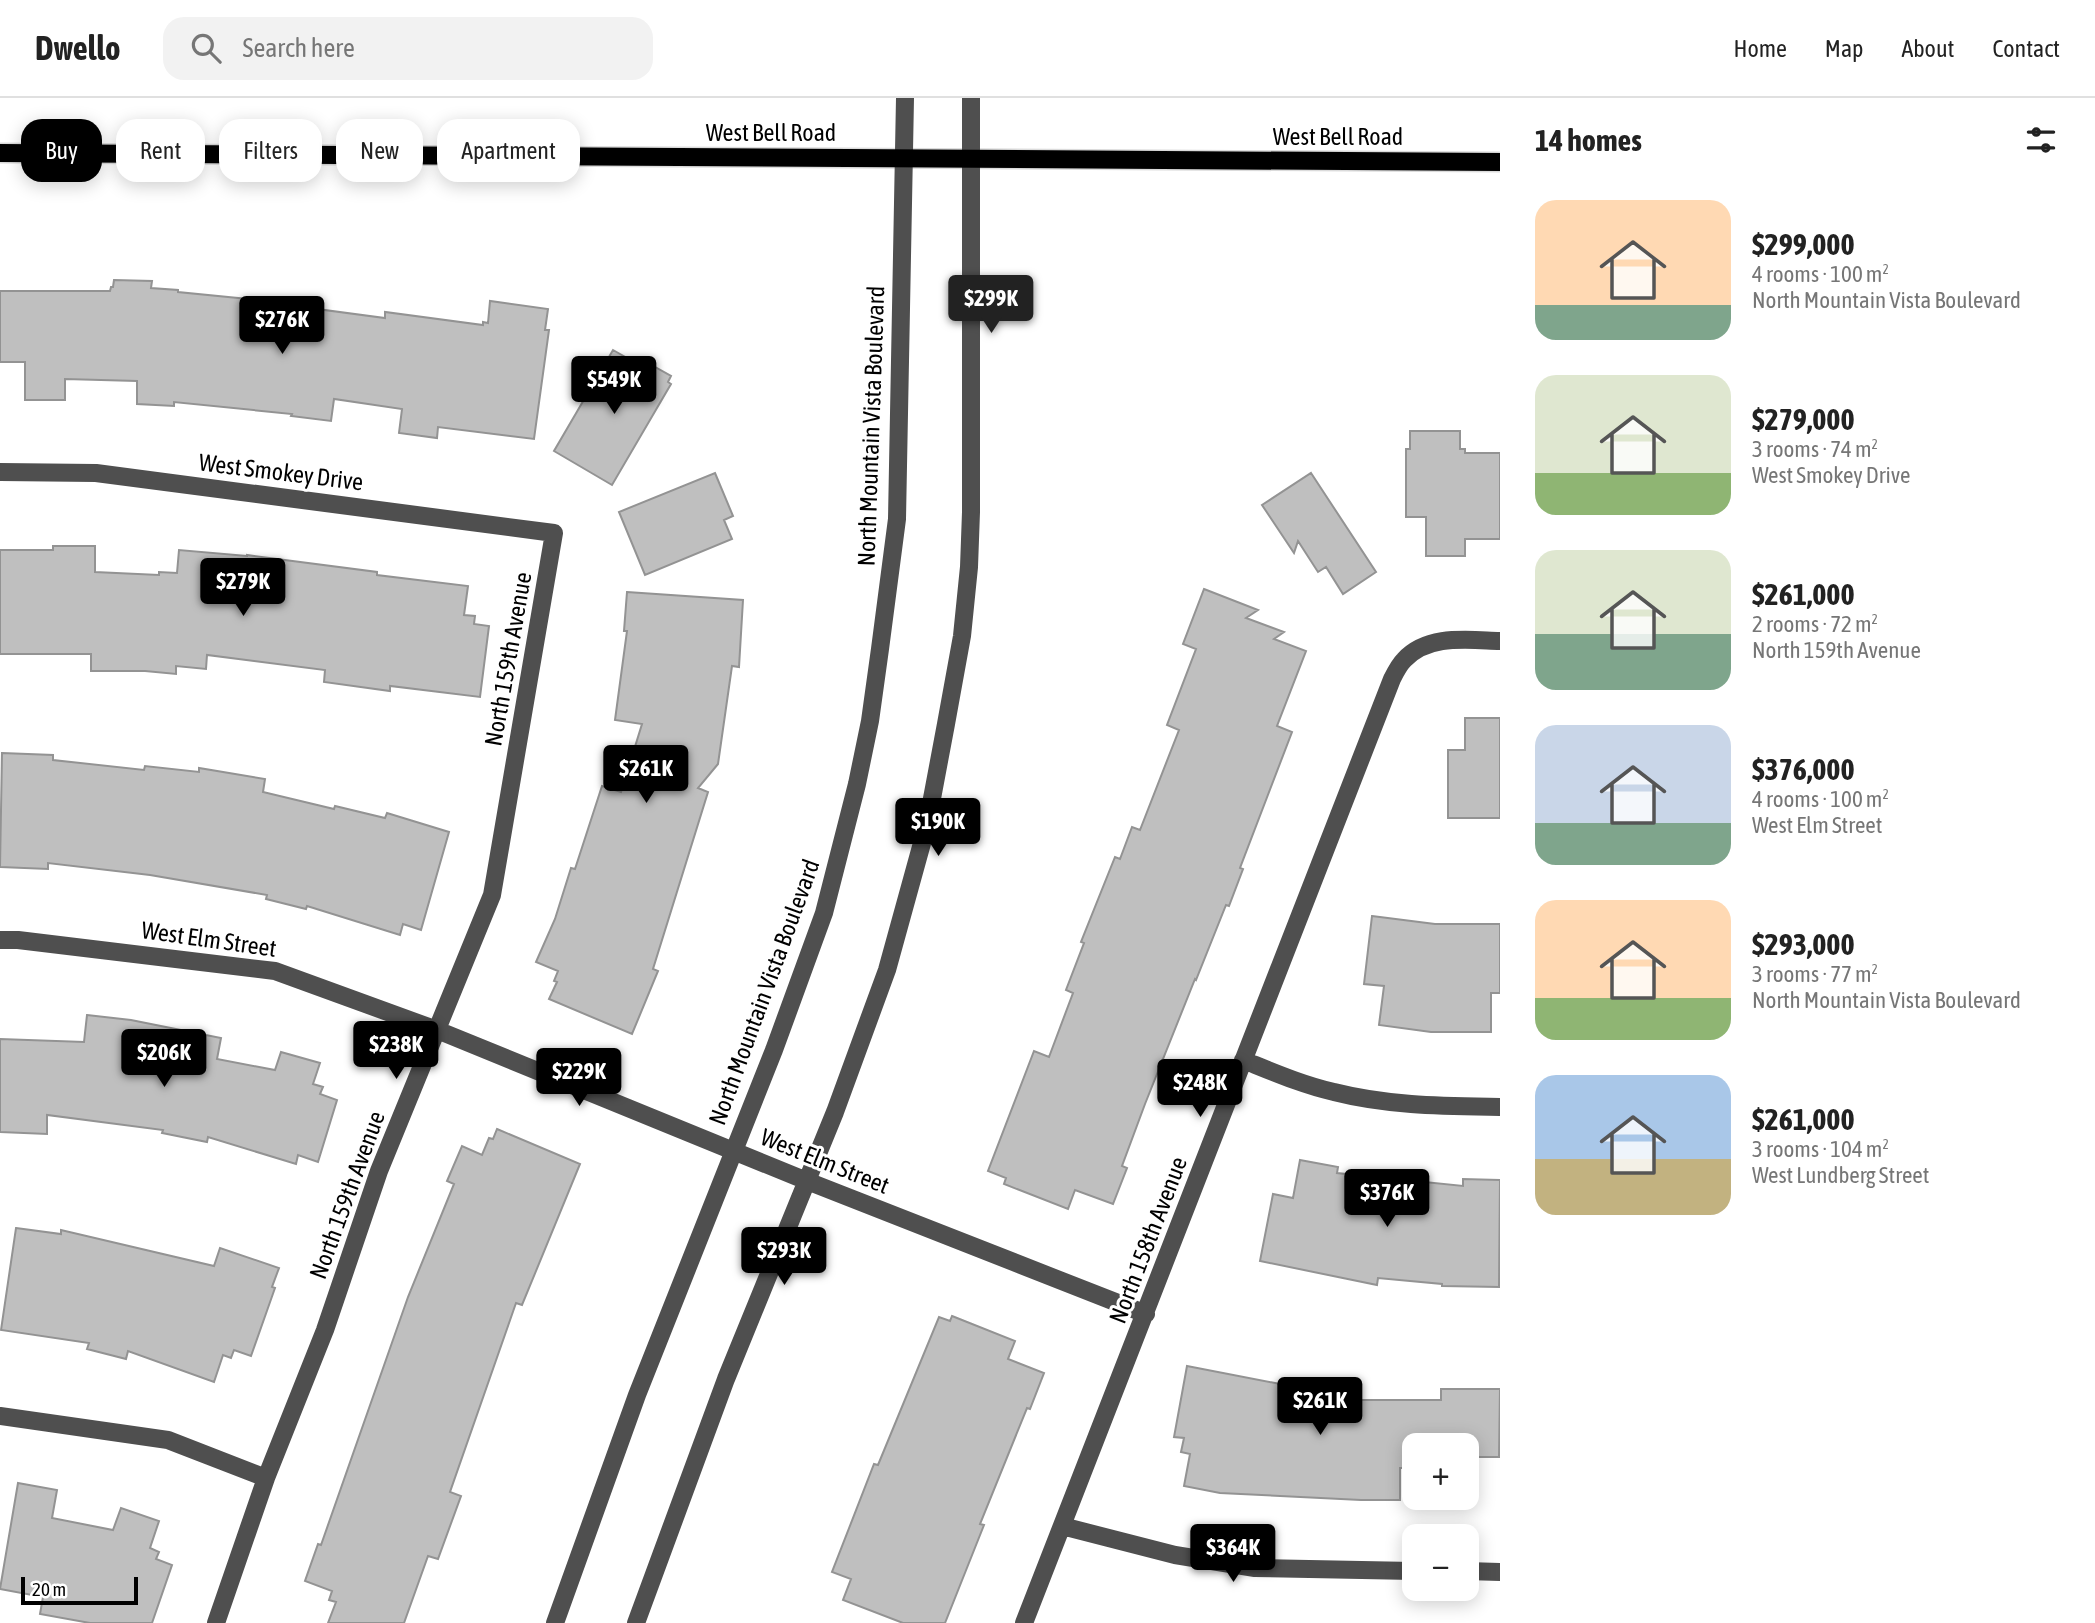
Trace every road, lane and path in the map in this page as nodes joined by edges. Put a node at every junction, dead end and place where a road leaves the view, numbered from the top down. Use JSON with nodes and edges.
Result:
{"nodes":[{"id":1,"x":905,"y":98,"type":"edge"},
{"id":2,"x":971,"y":98,"type":"edge"},
{"id":3,"x":0,"y":153,"type":"edge"},
{"id":4,"x":903,"y":158,"type":"junction"},
{"id":5,"x":971,"y":158,"type":"junction"},
{"id":6,"x":1500,"y":162,"type":"edge"},
{"id":7,"x":0,"y":472,"type":"edge"},
{"id":8,"x":554,"y":533,"type":"joint"},
{"id":9,"x":1500,"y":640,"type":"edge"},
{"id":10,"x":0,"y":940,"type":"edge"},
{"id":11,"x":437,"y":1030,"type":"junction"},
{"id":12,"x":1243,"y":1060,"type":"junction"},
{"id":13,"x":1500,"y":1107,"type":"edge"},
{"id":14,"x":733,"y":1150,"type":"junction"},
{"id":15,"x":807,"y":1181,"type":"junction"},
{"id":16,"x":1146,"y":1314,"type":"junction"},
{"id":17,"x":0,"y":1416,"type":"edge"},
{"id":18,"x":266,"y":1478,"type":"junction"},
{"id":19,"x":1062,"y":1526,"type":"junction"},
{"id":20,"x":1402,"y":1571,"type":"edge"},
{"id":21,"x":1479,"y":1571,"type":"edge"},
{"id":22,"x":1500,"y":1572,"type":"edge"},
{"id":23,"x":216,"y":1623,"type":"edge"},
{"id":24,"x":555,"y":1623,"type":"edge"},
{"id":25,"x":636,"y":1623,"type":"edge"},
{"id":26,"x":1024,"y":1623,"type":"edge"}],
"edges":[{"from":1,"to":4,"type":"street","name":"North Mountain Vista Boulevard"},
{"from":2,"to":5,"type":"street"},
{"from":3,"to":4,"type":"main road","name":"West Bell Road"},
{"from":4,"to":5,"type":"main road","name":"West Bell Road"},
{"from":4,"to":14,"type":"street","name":"North Mountain Vista Boulevard"},
{"from":5,"to":6,"type":"main road","name":"West Bell Road"},
{"from":5,"to":15,"type":"street"},
{"from":7,"to":8,"type":"street","name":"West Smokey Drive"},
{"from":8,"to":11,"type":"street","name":"North 159th Avenue"},
{"from":9,"to":12,"type":"street","name":"North 158th Avenue"},
{"from":10,"to":11,"type":"street","name":"West Elm Street"},
{"from":11,"to":14,"type":"street","name":"West Elm Street"},
{"from":11,"to":18,"type":"street","name":"North 159th Avenue"},
{"from":12,"to":13,"type":"street"},
{"from":12,"to":16,"type":"street","name":"North 158th Avenue"},
{"from":14,"to":15,"type":"street","name":"West Elm Street"},
{"from":14,"to":24,"type":"street","name":"North Mountain Vista Boulevard"},
{"from":15,"to":16,"type":"street","name":"West Elm Street"},
{"from":15,"to":25,"type":"street"},
{"from":16,"to":19,"type":"street","name":"North 158th Avenue"},
{"from":17,"to":18,"type":"street"},
{"from":18,"to":23,"type":"street","name":"North 159th Avenue"},
{"from":19,"to":20,"type":"street"},
{"from":19,"to":26,"type":"street","name":"North 158th Avenue"},
{"from":21,"to":22,"type":"street"}]}
